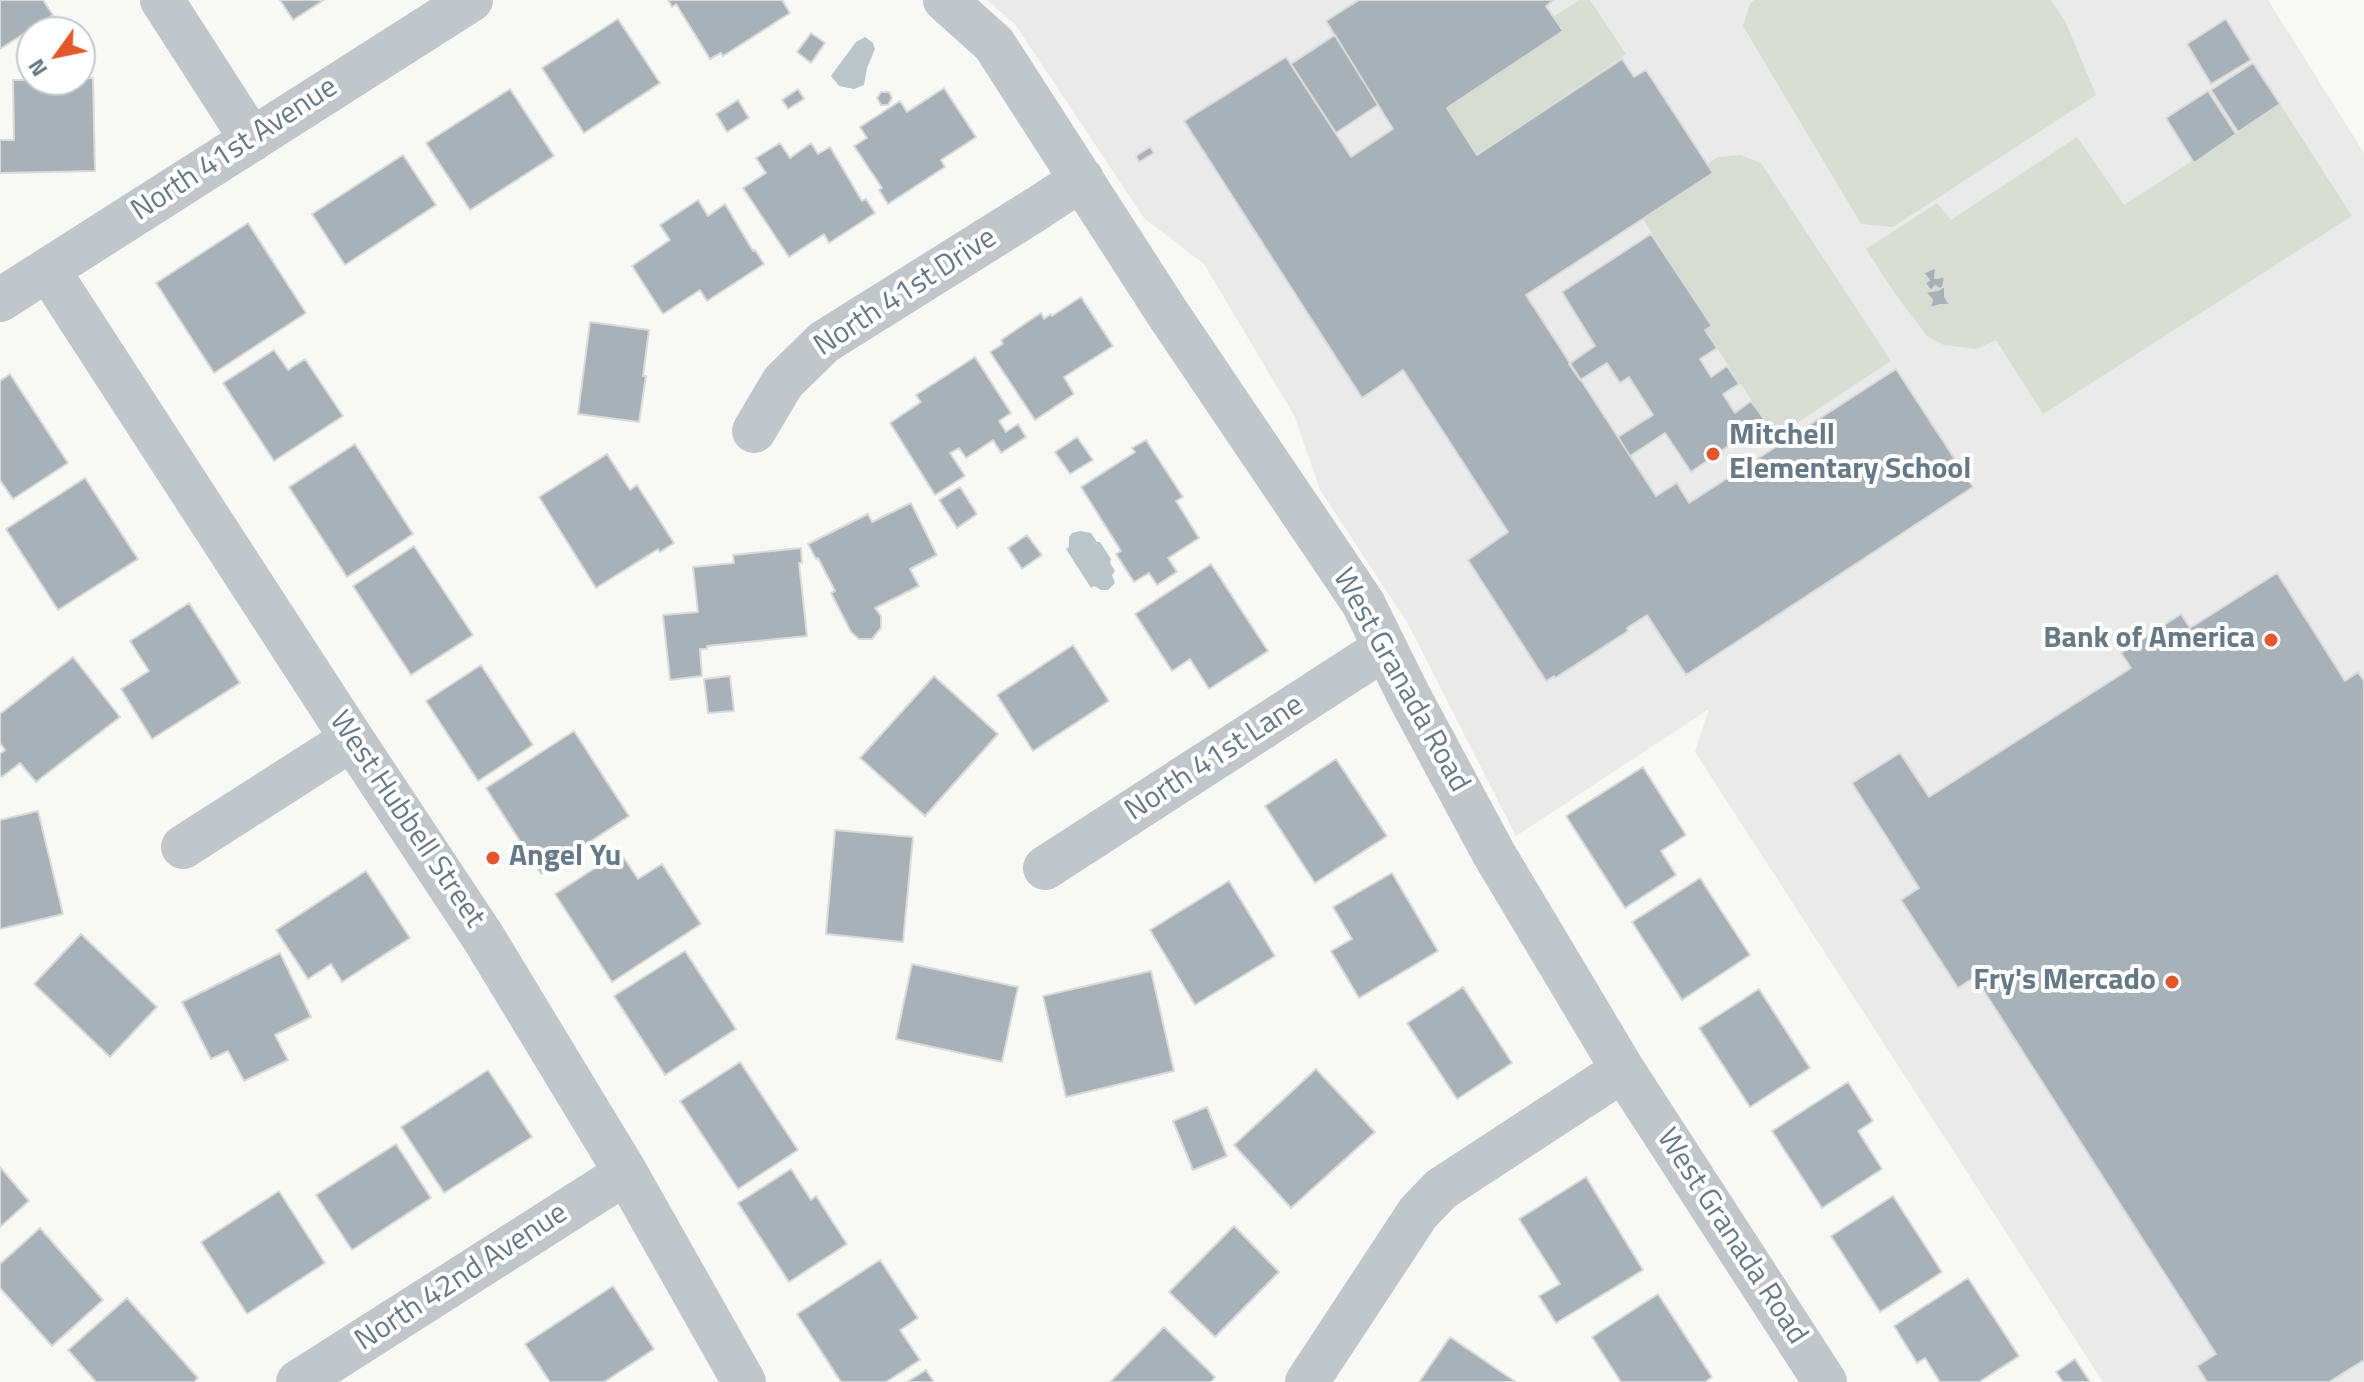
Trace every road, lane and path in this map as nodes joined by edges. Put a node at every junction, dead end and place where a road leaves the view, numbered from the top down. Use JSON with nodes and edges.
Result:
{"nodes":[{"id":1,"x":162,"y":0,"type":"edge"},
{"id":2,"x":471,"y":0,"type":"edge"},
{"id":3,"x":945,"y":0,"type":"edge"},
{"id":4,"x":252,"y":140,"type":"junction"},
{"id":5,"x":1082,"y":179,"type":"junction"},
{"id":6,"x":48,"y":270,"type":"junction"},
{"id":7,"x":0,"y":300,"type":"edge"},
{"id":8,"x":754,"y":431,"type":"dead end"},
{"id":9,"x":1385,"y":648,"type":"junction"},
{"id":10,"x":352,"y":739,"type":"junction"},
{"id":11,"x":183,"y":847,"type":"dead end"},
{"id":12,"x":1045,"y":868,"type":"dead end"},
{"id":13,"x":1623,"y":1070,"type":"junction"},
{"id":14,"x":626,"y":1173,"type":"junction"},
{"id":15,"x":298,"y":1382,"type":"edge"},
{"id":16,"x":744,"y":1382,"type":"edge"},
{"id":17,"x":1307,"y":1382,"type":"edge"},
{"id":18,"x":1825,"y":1382,"type":"edge"}],
"edges":[{"from":1,"to":4,"type":"street"},
{"from":2,"to":4,"type":"street","name":"North 41st Avenue"},
{"from":3,"to":5,"type":"street","name":"West Granada Road"},
{"from":4,"to":6,"type":"street","name":"North 41st Avenue"},
{"from":5,"to":8,"type":"street","name":"North 41st Drive"},
{"from":5,"to":9,"type":"street","name":"West Granada Road"},
{"from":6,"to":7,"type":"street","name":"North 41st Avenue"},
{"from":6,"to":10,"type":"street","name":"West Hubbell Street"},
{"from":9,"to":12,"type":"street","name":"North 41st Lane"},
{"from":9,"to":13,"type":"street","name":"West Granada Road"},
{"from":10,"to":11,"type":"street"},
{"from":10,"to":14,"type":"street","name":"West Hubbell Street"},
{"from":13,"to":17,"type":"street"},
{"from":13,"to":18,"type":"street","name":"West Granada Road"},
{"from":14,"to":15,"type":"street","name":"North 42nd Avenue"},
{"from":14,"to":16,"type":"street","name":"West Hubbell Street"}]}
